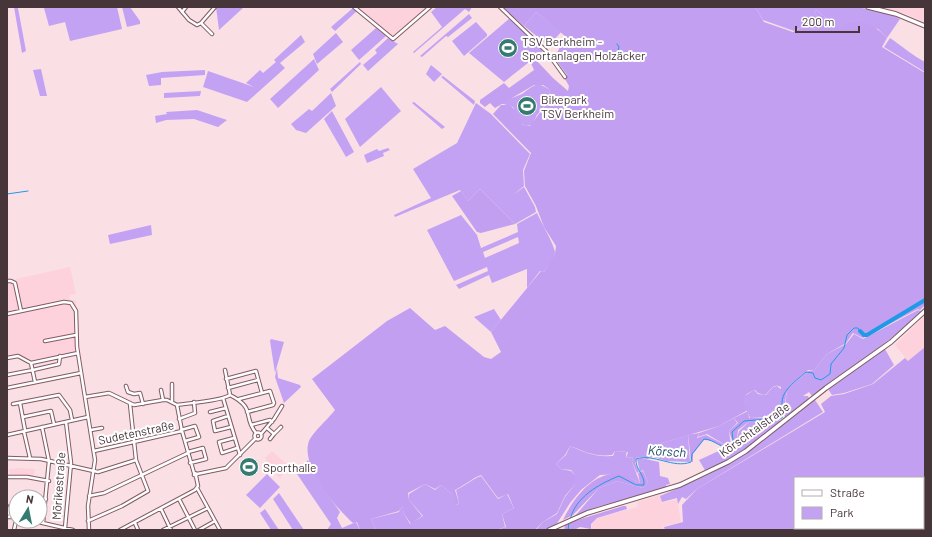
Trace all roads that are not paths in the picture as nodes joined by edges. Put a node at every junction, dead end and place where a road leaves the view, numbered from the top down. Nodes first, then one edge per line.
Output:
1 (178, 7) edge
2 (186, 7) edge
3 (215, 7) edge
4 (354, 7) edge
5 (500, 7) edge
6 (868, 7) edge
7 (428, 8) edge
8 (182, 12) junction
9 (200, 24) junction
10 (925, 26) edge
11 (212, 34) dead end
12 (565, 77) dead end
13 (7, 281) edge
14 (21, 311) junction
15 (925, 311) edge
16 (7, 314) edge
17 (76, 335) junction
18 (45, 341) dead end
19 (78, 353) junction
20 (60, 356) junction
21 (7, 358) edge
22 (31, 363) junction
23 (33, 370) junction
24 (225, 370) dead end
25 (81, 373) junction
26 (7, 375) edge
27 (226, 379) junction
28 (258, 380) junction
29 (35, 382) junction
30 (172, 384) dead end
31 (126, 386) dead end
32 (7, 388) edge
33 (228, 388) junction
34 (161, 390) dead end
35 (262, 393) junction
36 (230, 395) junction
37 (85, 397) junction
38 (223, 398) junction
39 (163, 400) junction
40 (239, 400) junction
41 (172, 402) junction
42 (194, 402) junction
43 (20, 403) junction
44 (13, 404) dead end
45 (130, 404) junction
46 (143, 404) junction
47 (177, 405) junction
48 (282, 406) dead end
49 (226, 408) junction
50 (210, 412) dead end
51 (247, 412) junction
52 (88, 416) junction
53 (228, 416) junction
54 (23, 417) junction
55 (179, 419) junction
56 (72, 420) junction
57 (66, 422) junction
58 (272, 422) junction
59 (54, 424) junction
60 (251, 425) junction
61 (42, 427) junction
62 (231, 427) junction
63 (281, 427) dead end
64 (102, 428) dead end
65 (267, 428) junction
66 (91, 430) junction
67 (25, 431) junction
68 (182, 431) junction
69 (256, 433) junction
70 (260, 434) junction
71 (274, 434) junction
72 (7, 435) edge
73 (234, 438) junction
74 (255, 439) junction
75 (270, 439) dead end
76 (185, 441) junction
77 (133, 442) junction
78 (237, 448) junction
79 (94, 451) junction
80 (188, 453) junction
81 (240, 455) junction
82 (7, 458) edge
83 (30, 458) junction
84 (136, 460) junction
85 (49, 461) junction
86 (190, 463) junction
87 (70, 467) junction
88 (94, 471) junction
89 (196, 474) junction
90 (141, 476) junction
91 (7, 478) edge
92 (49, 481) junction
93 (197, 488) junction
94 (48, 489) edge
95 (89, 496) junction
96 (179, 499) junction
97 (208, 508) junction
98 (160, 509) junction
99 (188, 517) junction
100 (88, 521) junction
101 (215, 521) junction
102 (135, 523) junction
103 (48, 524) edge
104 (64, 528) junction
105 (170, 529) edge
106 (73, 530) edge
107 (89, 530) edge
108 (120, 530) edge
109 (138, 530) edge
110 (162, 530) edge
111 (195, 530) edge
112 (199, 530) edge
113 (220, 530) edge
114 (549, 530) edge

1 - 8 street
2 - 8 street
3 - 9 street
4 - 7 street
5 - 12 street
6 - 10 main road
8 - 9 street
9 - 11 street
13 - 14 street
14 - 16 street
14 - 17 street
15 - 114 main road, Körschtalstraße
17 - 18 street
17 - 19 street
19 - 20 street
19 - 25 street
20 - 22 street
20 - 23 street
21 - 22 street
22 - 23 street
23 - 26 street
23 - 29 street
24 - 27 street
25 - 29 street
25 - 37 street
27 - 28 street
27 - 33 street
28 - 33 street
28 - 35 street
29 - 32 street
30 - 41 street
31 - 46 street
33 - 36 street
34 - 39 street
35 - 40 street
35 - 51 street
36 - 38 street
36 - 40 street
37 - 45 street
37 - 52 street
38 - 42 street
38 - 49 street
39 - 41 street
39 - 46 street
40 - 51 street
41 - 47 street
42 - 47 street
42 - 55 street
43 - 44 street
43 - 54 street
43 - 56 street
45 - 46 street
45 - 77 street
47 - 55 street
48 - 58 street
49 - 50 street
49 - 53 street
51 - 60 street
52 - 56 street
52 - 66 street
53 - 62 street
53 - 62 street
54 - 59 street
54 - 67 street
55 - 68 street
56 - 57 street
57 - 59 street
57 - 87 street, Mörikestraße
58 - 60 street
58 - 65 street
59 - 61 street
60 - 69 street
61 - 67 street
61 - 85 street
62 - 73 street
63 - 71 street
64 - 66 street
65 - 70 street
65 - 71 street
66 - 79 street
67 - 72 street
67 - 83 street
68 - 76 street
68 - 76 street, Sudetenstraße
68 - 77 street, Sudetenstraße
69 - 70 street
69 - 74 street
70 - 74 street
71 - 75 street
73 - 78 street
73 - 78 street
74 - 81 street
76 - 80 street
77 - 79 street, Sudetenstraße
77 - 84 street
78 - 81 street
79 - 88 street
80 - 86 street
80 - 86 street
80 - 90 street
81 - 89 street
82 - 83 street
83 - 85 street
84 - 88 street
84 - 90 street
85 - 87 street
85 - 92 street
86 - 89 street
87 - 88 street
87 - 104 street, Mörikestraße
88 - 95 street
89 - 93 street
90 - 95 street
90 - 100 street
91 - 92 street
92 - 94 street
93 - 96 street
93 - 97 street
95 - 100 street
96 - 98 street
96 - 99 street
97 - 99 street
97 - 101 street
98 - 102 street
98 - 105 street
99 - 105 street
99 - 111 street
100 - 107 street
101 - 112 street
101 - 113 street
102 - 108 street
102 - 109 street
103 - 104 street
104 - 106 street
105 - 110 street

